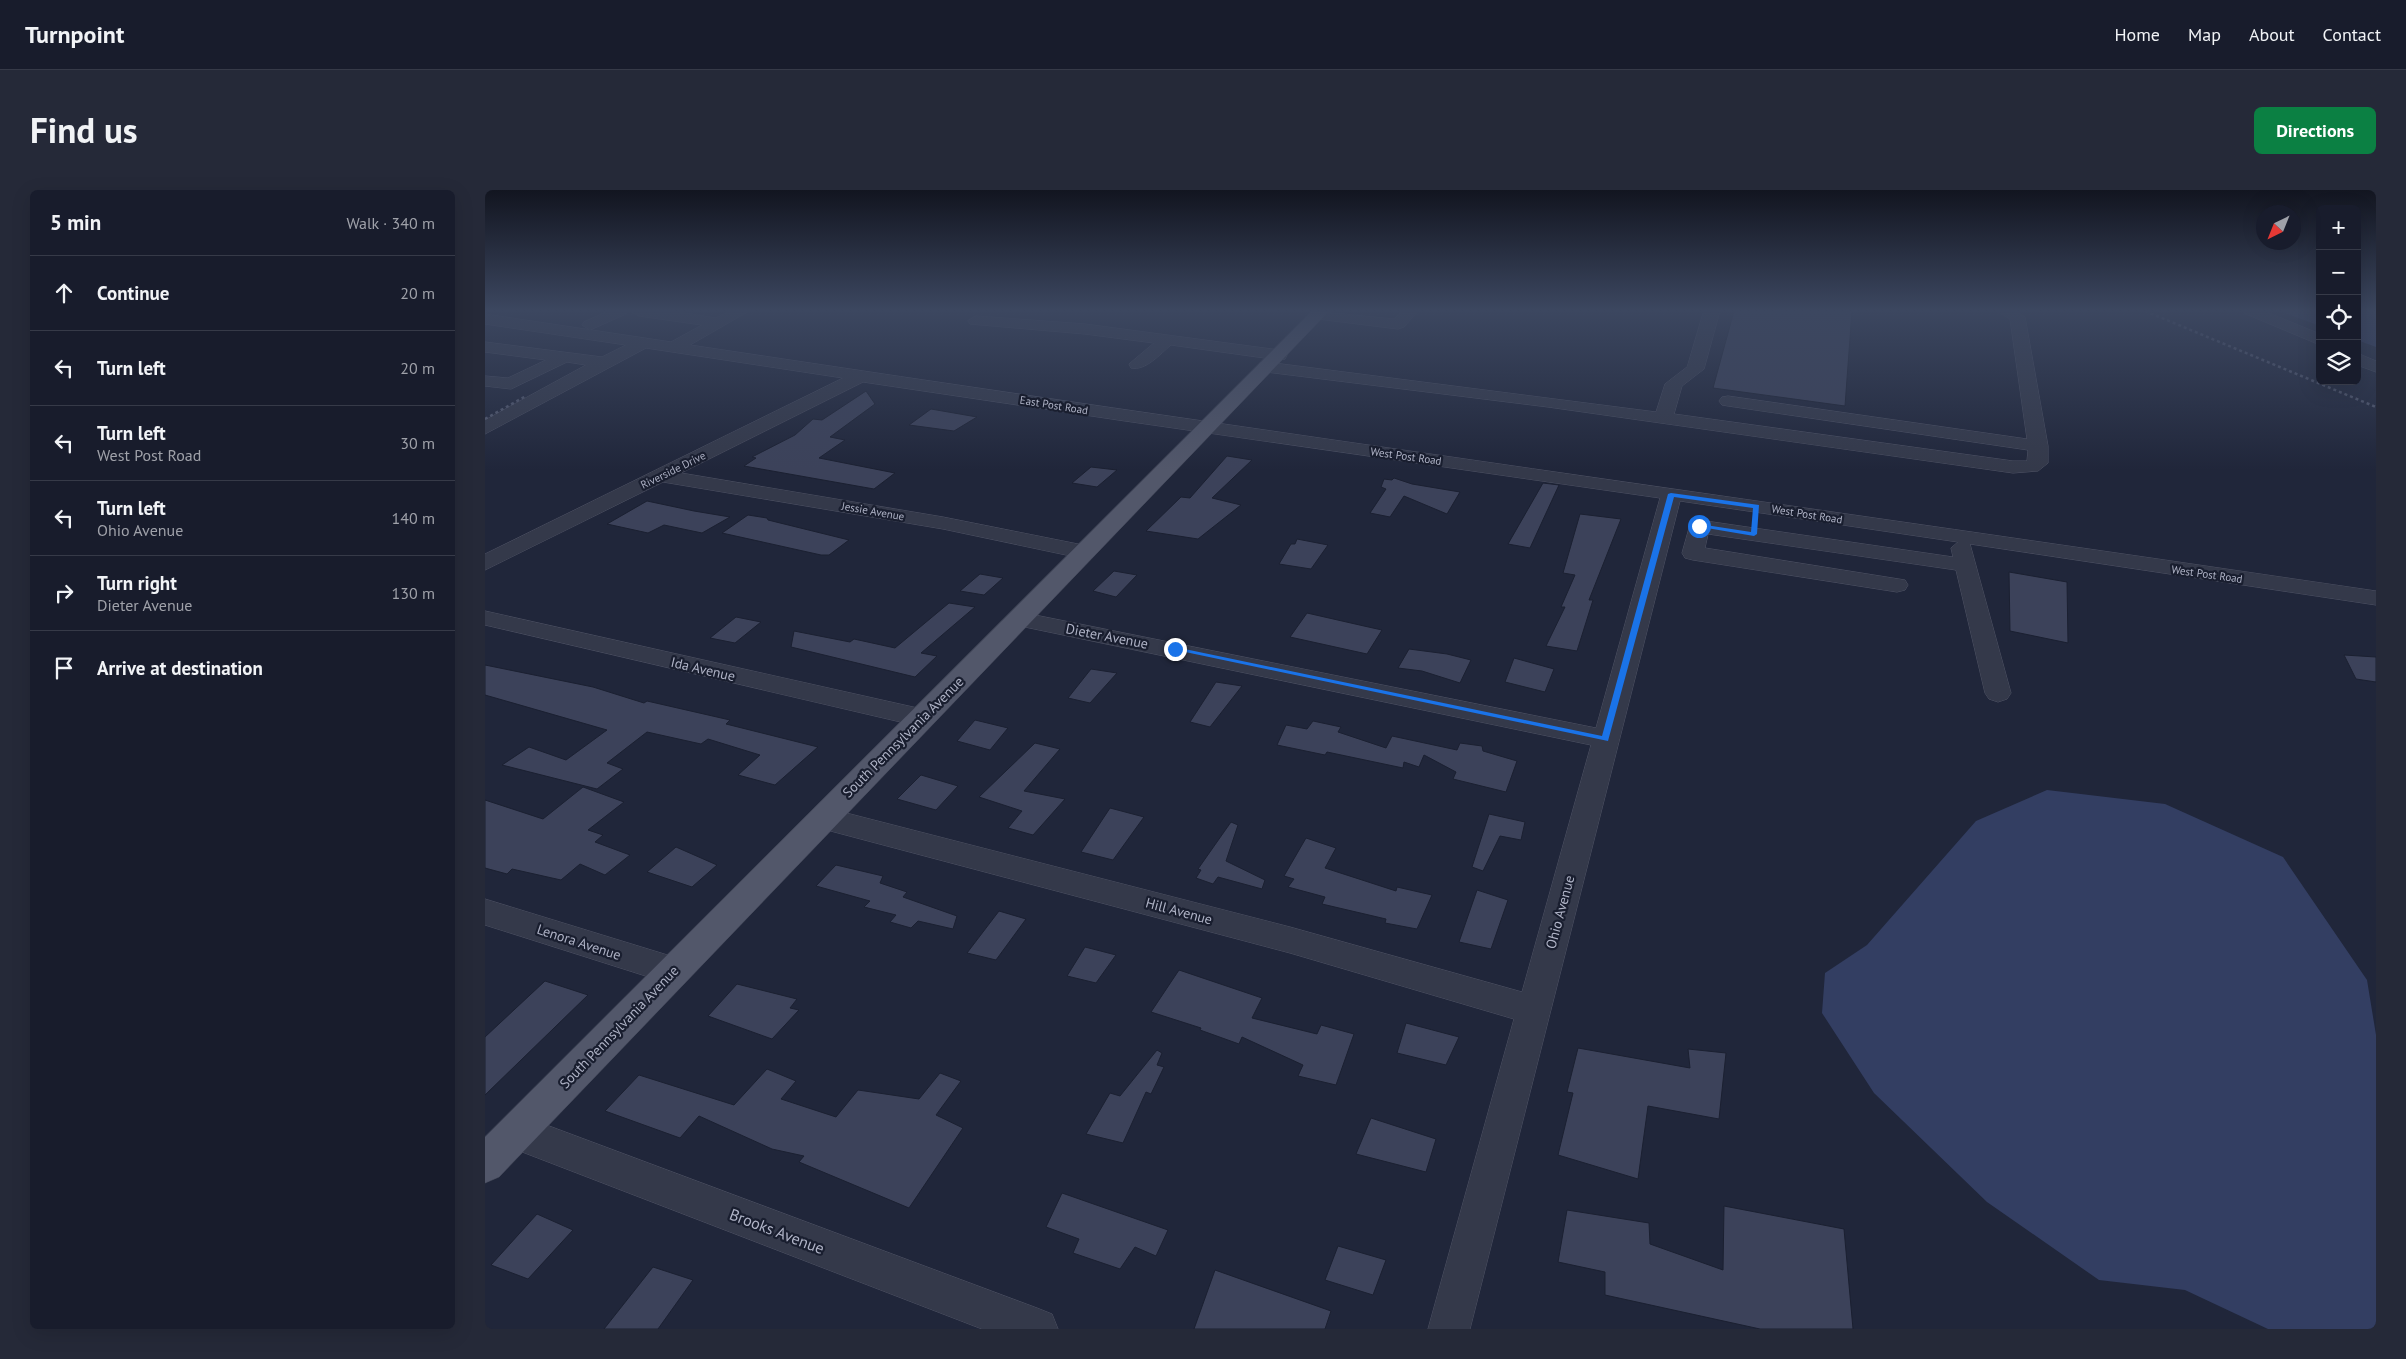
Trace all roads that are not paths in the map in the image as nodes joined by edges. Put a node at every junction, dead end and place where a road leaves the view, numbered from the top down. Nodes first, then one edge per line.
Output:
1 (550, 364) edge
2 (600, 364) edge
3 (781, 364) edge
4 (1269, 364) edge
5 (1293, 364) edge
6 (1696, 364) edge
7 (2025, 364) edge
8 (861, 376) junction
9 (485, 381) edge
10 (1728, 401) dead end
11 (1663, 419) junction
12 (485, 428) edge
13 (1207, 428) junction
14 (2038, 446) junction
15 (661, 476) junction
16 (1671, 494) junction
17 (1757, 506) junction
18 (1754, 534) junction
19 (1960, 537) junction
20 (1085, 552) junction
21 (485, 563) edge
22 (1965, 565) junction
23 (1897, 585) dead end
24 (2376, 598) edge
25 (485, 618) edge
26 (1020, 619) junction
27 (1998, 692) dead end
28 (922, 718) junction
29 (1605, 739) junction
30 (823, 818) junction
31 (485, 912) edge
32 (674, 971) junction
33 (1534, 1010) junction
34 (517, 1132) junction
35 (485, 1164) edge
36 (1037, 1329) edge
37 (1449, 1329) edge

1 - 9 street
2 - 12 street
3 - 8 street, East Post Road
4 - 13 main road, South Pennsylvania Avenue
5 - 11 street
6 - 11 street
7 - 14 street
8 - 13 street, East Post Road
8 - 15 street, Riverside Drive
10 - 14 street
11 - 14 street
13 - 16 street, West Post Road
13 - 20 main road, South Pennsylvania Avenue
15 - 20 street, Jessie Avenue
15 - 21 street, Riverside Drive
16 - 17 street, West Post Road
16 - 29 street, Ohio Avenue
17 - 18 street
17 - 19 street, West Post Road
18 - 22 street
18 - 23 street
19 - 22 street
19 - 24 street, West Post Road
20 - 26 main road, South Pennsylvania Avenue
22 - 27 street
25 - 28 street, Ida Avenue
26 - 28 main road, South Pennsylvania Avenue
26 - 29 street, Dieter Avenue
28 - 30 main road, South Pennsylvania Avenue
29 - 33 street, Ohio Avenue
30 - 32 main road, South Pennsylvania Avenue
30 - 33 street, Hill Avenue
31 - 32 street, Lenora Avenue
32 - 34 main road, South Pennsylvania Avenue
33 - 37 street, Ohio Avenue
34 - 35 main road, South Pennsylvania Avenue
34 - 36 street, Brooks Avenue

